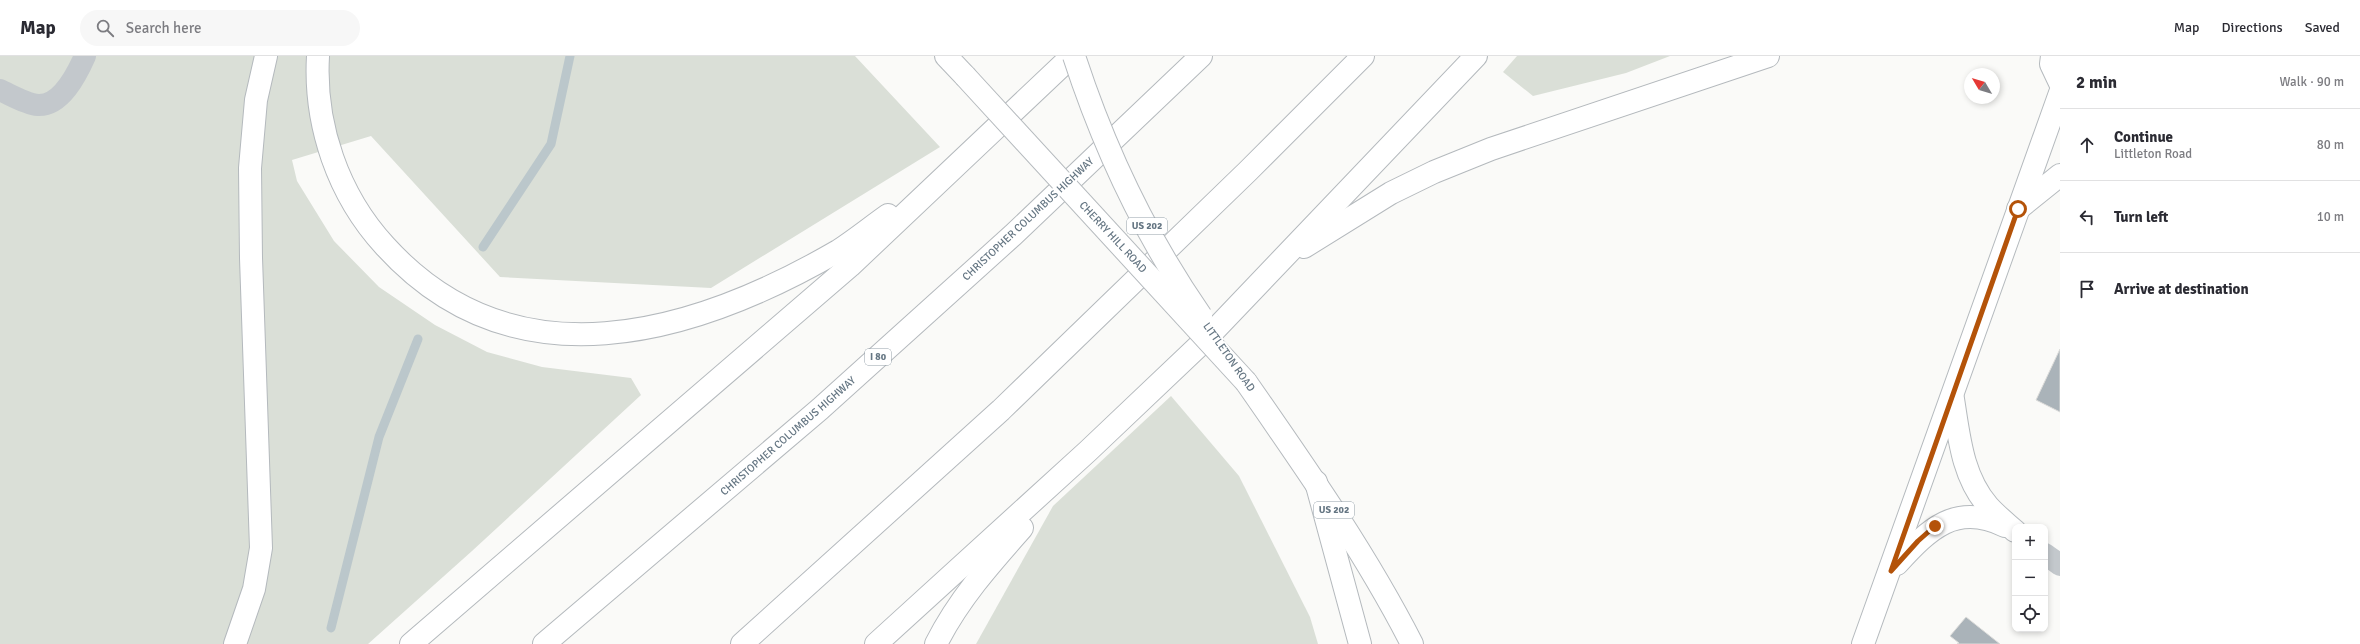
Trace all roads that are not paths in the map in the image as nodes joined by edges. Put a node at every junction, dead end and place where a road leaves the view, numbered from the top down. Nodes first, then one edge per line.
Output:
1 (85, 56) edge
2 (266, 56) edge
3 (318, 56) edge
4 (946, 56) edge
5 (1073, 56) edge
6 (1201, 56) edge
7 (1362, 56) edge
8 (1476, 56) edge
9 (1768, 56) edge
10 (2052, 56) edge
11 (2060, 83) edge
12 (0, 90) edge
13 (2060, 93) edge
14 (960, 163) junction
15 (2060, 175) edge
16 (2018, 209) junction
17 (1279, 262) junction
18 (1246, 382) junction
19 (1952, 397) junction
20 (1088, 451) junction
21 (1316, 482) junction
22 (2012, 528) edge
23 (2012, 530) edge
24 (1363, 556) junction
25 (2048, 556) edge
26 (2060, 565) edge
27 (1891, 571) junction
28 (235, 644) edge
29 (411, 644) edge
30 (544, 644) edge
31 (742, 644) edge
32 (876, 644) edge
33 (936, 644) edge
34 (1360, 644) edge
35 (1412, 644) edge
36 (1425, 644) edge
37 (1864, 644) edge

1 - 12 street
2 - 28 main road
3 - 14 main road
4 - 18 main road, CHERRY HILL ROAD, bridge
5 - 14 main road
5 - 18 main road, LITTLETON ROAD / US 202, bridge
6 - 30 main road, CHRISTOPHER COLUMBUS HIGHWAY / I 80
7 - 31 main road
8 - 17 main road
9 - 17 main road
10 - 11 main road
13 - 16 main road
14 - 29 main road
15 - 16 main road
16 - 19 main road
17 - 20 main road
18 - 21 main road, LITTLETON ROAD / US 202
19 - 22 main road
19 - 27 main road
20 - 32 main road
20 - 33 main road
21 - 24 main road, LITTLETON ROAD / US 202
21 - 34 main road
23 - 27 main road
24 - 35 main road, LITTLETON ROAD / US 202
24 - 36 main road
25 - 26 street
27 - 37 main road

